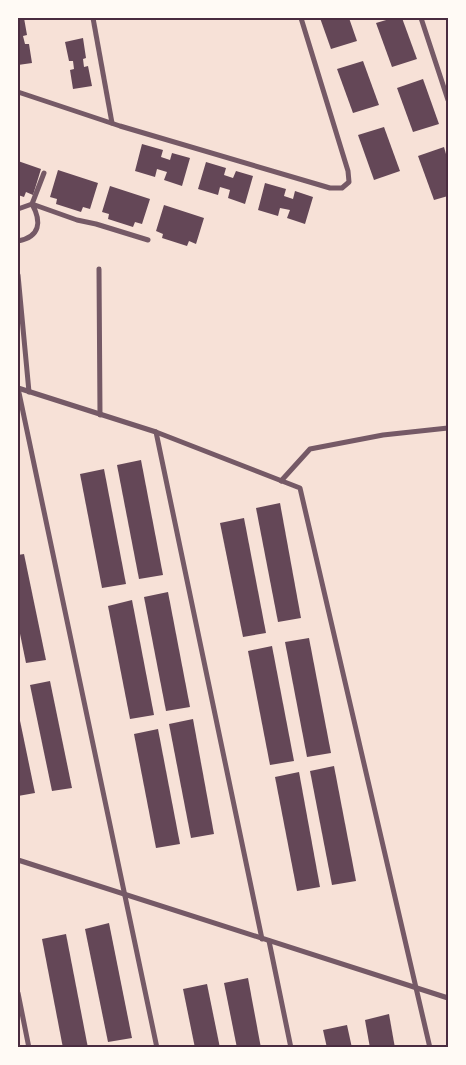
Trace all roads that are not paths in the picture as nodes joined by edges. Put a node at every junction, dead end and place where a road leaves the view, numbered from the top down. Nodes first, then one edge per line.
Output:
1 (93, 18) edge
2 (301, 18) edge
3 (421, 18) edge
4 (18, 92) edge
5 (448, 100) edge
6 (112, 123) junction
7 (44, 172) dead end
8 (32, 204) junction
9 (18, 209) edge
10 (148, 240) dead end
11 (18, 241) edge
12 (99, 269) dead end
13 (18, 274) edge
14 (18, 388) edge
15 (29, 392) junction
16 (100, 415) junction
17 (448, 428) edge
18 (156, 432) junction
19 (281, 481) junction
20 (18, 860) edge
21 (124, 895) junction
22 (262, 939) junction
23 (269, 941) junction
24 (418, 988) junction
25 (18, 993) edge
26 (448, 998) edge
27 (29, 1048) edge
28 (157, 1048) edge
29 (290, 1048) edge
30 (430, 1048) edge

1 - 6 street
2 - 6 street
3 - 5 street
4 - 6 street
7 - 8 street
8 - 9 street
8 - 10 street
8 - 11 street
12 - 16 street
13 - 15 street
14 - 15 street
14 - 21 street
15 - 16 street
16 - 18 street
17 - 19 street
18 - 19 street
18 - 22 street
19 - 24 street
20 - 21 street
21 - 22 street
21 - 28 street
22 - 23 street
23 - 24 street
23 - 29 street
24 - 26 street
24 - 30 street
25 - 27 street

